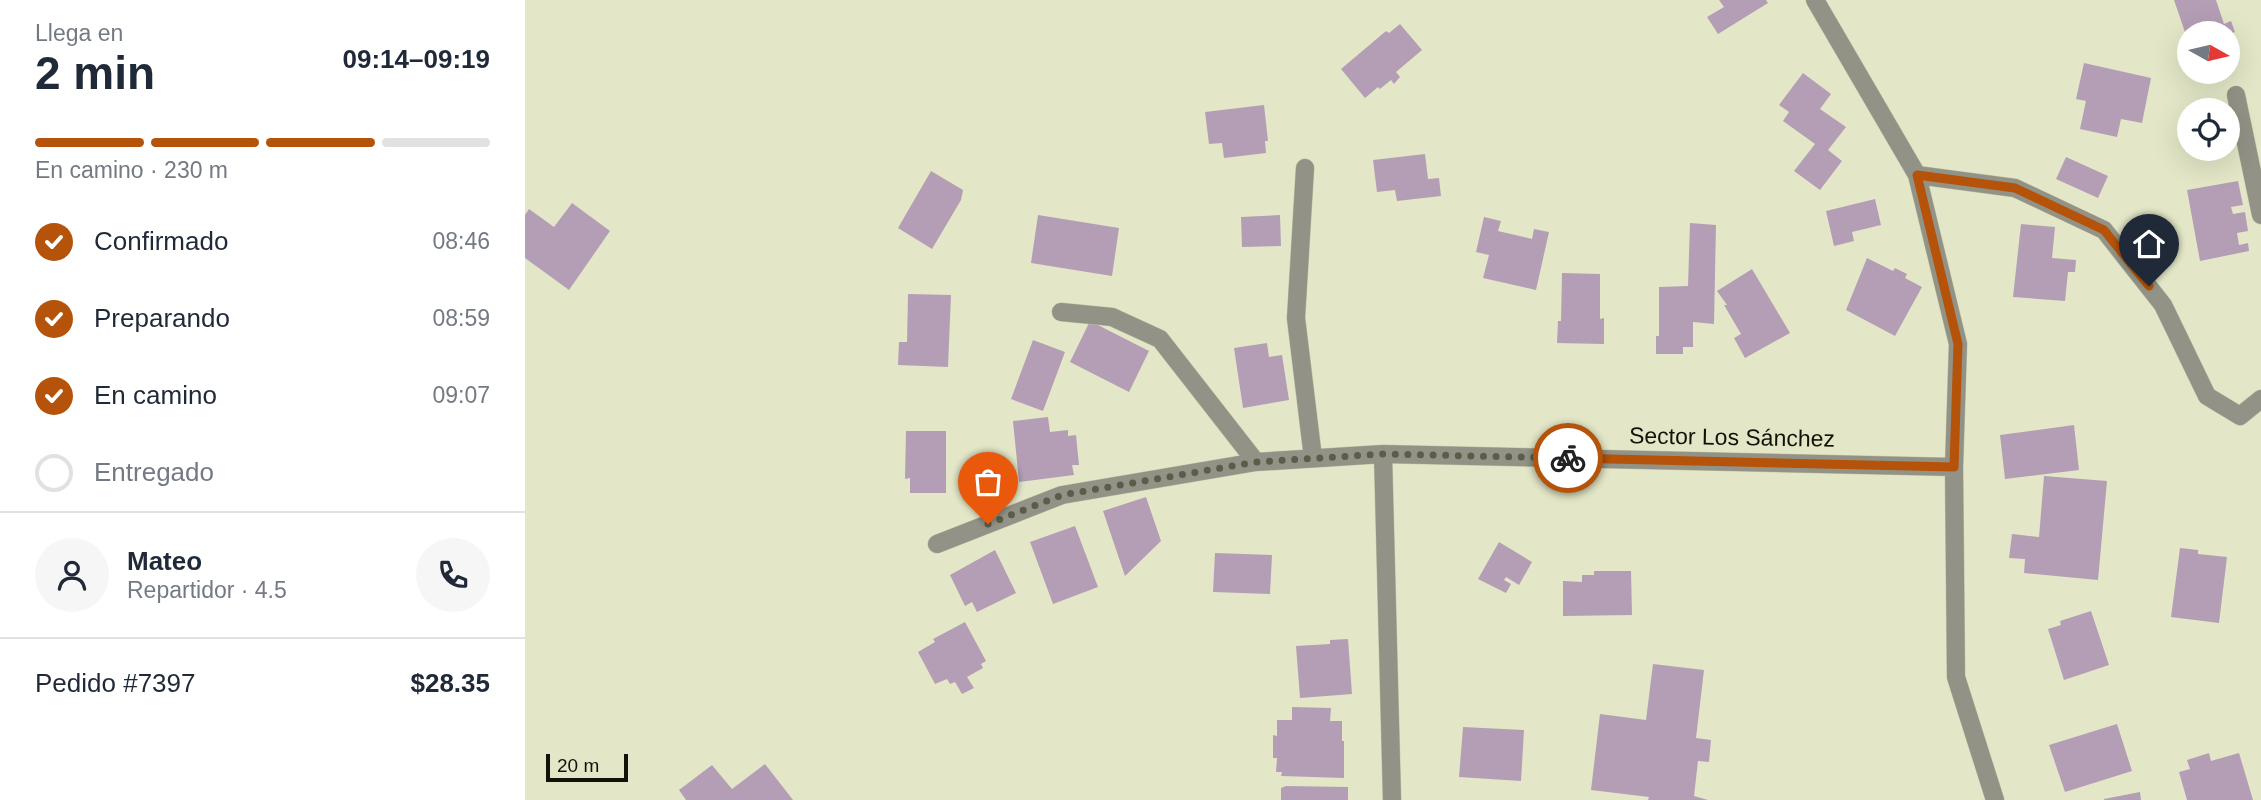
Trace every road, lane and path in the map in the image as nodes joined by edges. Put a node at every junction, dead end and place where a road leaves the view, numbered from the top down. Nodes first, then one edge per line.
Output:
1 (1815, 0) edge
2 (2236, 95) dead end
3 (1305, 168) dead end
4 (1917, 175) junction
5 (2261, 215) edge
6 (1061, 312) dead end
7 (2261, 399) edge
8 (1383, 454) junction
9 (1313, 457) junction
10 (1256, 462) junction
11 (1954, 467) junction
12 (937, 544) dead end
13 (1392, 800) edge
14 (1995, 800) edge

1 - 4 street
2 - 5 street
3 - 9 street
4 - 7 street
4 - 11 street
6 - 10 street
8 - 9 street, Sector Los Sánchez
8 - 11 street, Sector Los Sánchez
8 - 13 street
9 - 10 street, Sector Los Sánchez
10 - 12 street, Sector Los Sánchez
11 - 14 street

